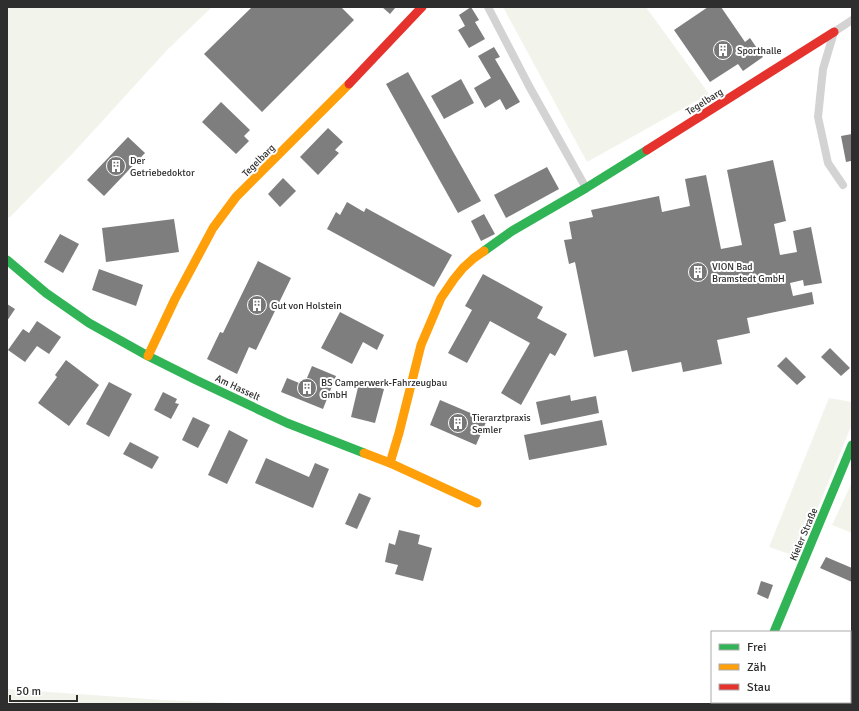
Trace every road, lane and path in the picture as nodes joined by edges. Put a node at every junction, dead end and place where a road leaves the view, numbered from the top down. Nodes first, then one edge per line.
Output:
1 (422, 7) edge
2 (488, 7) edge
3 (852, 20) edge
4 (834, 32) junction
5 (843, 185) dead end
6 (586, 188) junction
7 (7, 260) edge
8 (148, 356) junction
9 (852, 445) edge
10 (390, 463) junction
11 (477, 503) dead end
12 (774, 631) edge

1 - 8 street, Tegelbarg
2 - 6 street
3 - 4 street, Tegelbarg
4 - 5 street
4 - 6 street, Tegelbarg
6 - 10 street, Tegelbarg
7 - 8 street, Am Hasselt
8 - 10 street, Am Hasselt
9 - 12 street, Kieler Straße
10 - 11 street, Am Hasselt

